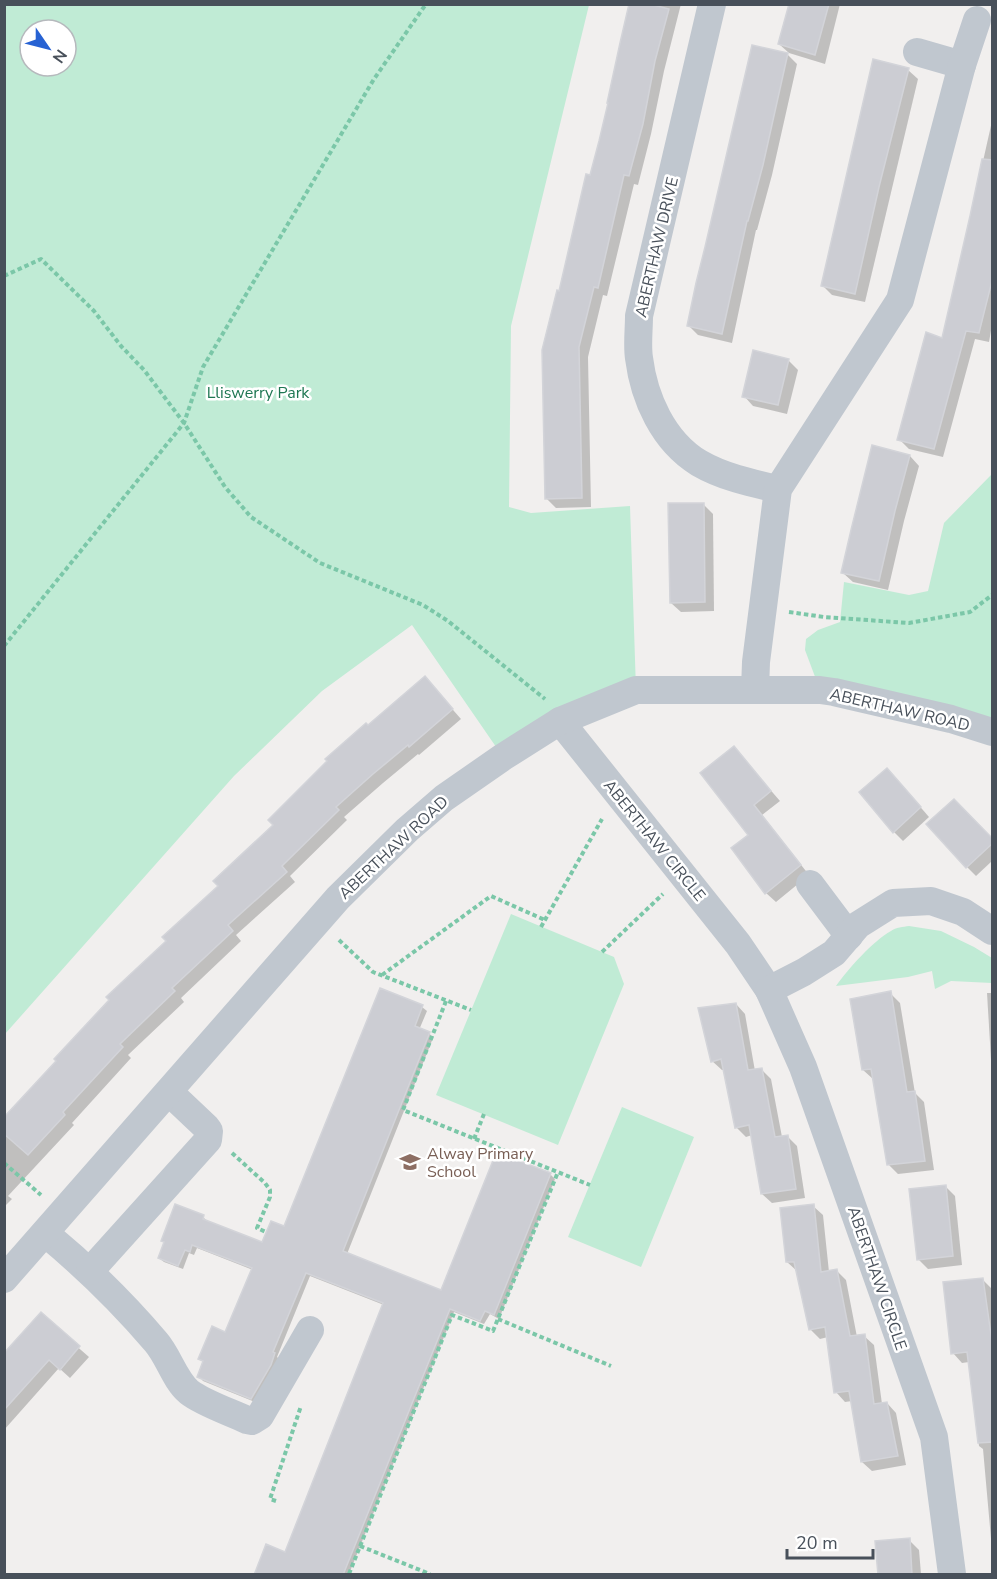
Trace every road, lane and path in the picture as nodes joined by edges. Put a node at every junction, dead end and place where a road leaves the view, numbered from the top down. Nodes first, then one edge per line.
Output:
1 (426, 4) edge
2 (712, 4) edge
3 (977, 20) dead end
4 (917, 52) dead end
5 (962, 65) junction
6 (4, 276) edge
7 (184, 423) junction
8 (778, 489) junction
9 (993, 595) edge
10 (762, 617) junction
11 (4, 646) edge
12 (755, 690) junction
13 (556, 713) junction
14 (993, 732) edge
15 (617, 792) junction
16 (683, 875) junction
17 (810, 884) dead end
18 (545, 920) junction
19 (541, 927) dead end
20 (993, 931) edge
21 (849, 936) junction
22 (602, 952) dead end
23 (356, 956) dead end
24 (382, 975) junction
25 (769, 990) junction
26 (446, 1000) junction
27 (471, 1010) dead end
28 (169, 1092) junction
29 (484, 1114) dead end
30 (474, 1139) junction
31 (231, 1152) dead end
32 (4, 1163) edge
33 (558, 1172) junction
34 (590, 1185) dead end
35 (44, 1198) dead end
36 (266, 1232) dead end
37 (45, 1233) junction
38 (90, 1271) junction
39 (4, 1279) edge
40 (498, 1319) junction
41 (310, 1330) dead end
42 (611, 1366) dead end
43 (302, 1402) dead end
44 (276, 1501) dead end
45 (360, 1546) junction
46 (349, 1575) edge
47 (430, 1575) edge
48 (952, 1575) edge

1 - 7 path
2 - 8 street, ABERTHAW DRIVE
3 - 5 street
4 - 5 street
5 - 8 street
6 - 7 path
7 - 11 path
7 - 13 path
8 - 10 street
9 - 10 path
10 - 12 street
12 - 13 street, ABERTHAW ROAD
12 - 14 street, ABERTHAW ROAD
13 - 15 street, ABERTHAW CIRCLE
13 - 28 street, ABERTHAW ROAD
15 - 16 street, ABERTHAW CIRCLE
15 - 18 path
16 - 22 path
16 - 25 street, ABERTHAW CIRCLE
17 - 21 street
18 - 19 path
18 - 24 path
20 - 21 street
21 - 25 street
23 - 24 path
24 - 26 path
25 - 48 street, ABERTHAW CIRCLE
26 - 27 path
26 - 30 path
28 - 37 street, ABERTHAW ROAD
28 - 38 street
29 - 30 path
30 - 33 path
31 - 36 path
32 - 35 path
33 - 34 path
33 - 40 path
37 - 38 street
37 - 39 street, ABERTHAW ROAD
38 - 41 street
40 - 42 path
40 - 45 path
43 - 44 path
45 - 46 path
45 - 47 path

